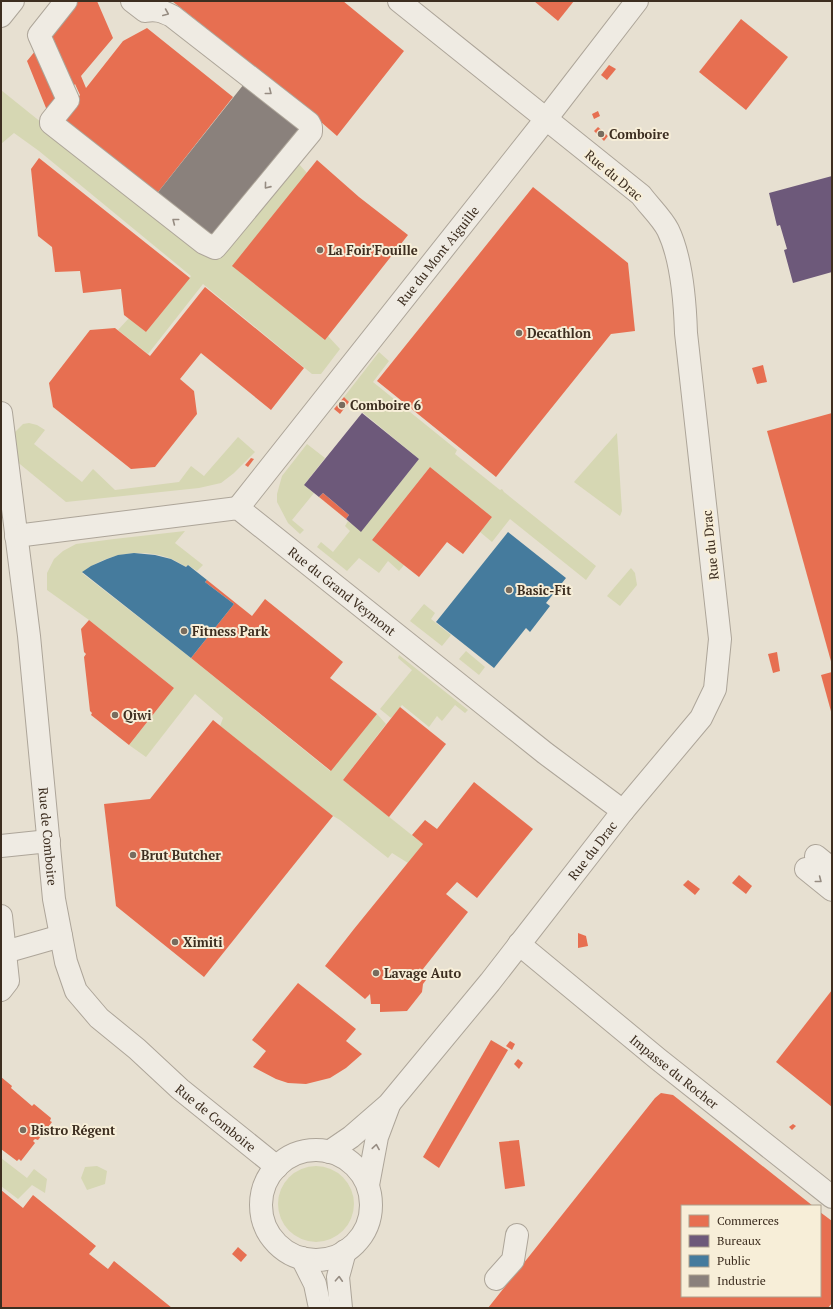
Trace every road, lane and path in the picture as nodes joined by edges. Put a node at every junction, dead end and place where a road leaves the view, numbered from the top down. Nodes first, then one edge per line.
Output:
1 (13, 1) edge
2 (66, 1) edge
3 (132, 1) edge
4 (399, 1) edge
5 (637, 1) edge
6 (1, 16) edge
7 (546, 119) junction
8 (1, 413) edge
9 (238, 508) junction
10 (16, 536) junction
11 (623, 812) junction
12 (49, 841) junction
13 (1, 846) edge
14 (818, 865) edge
15 (832, 890) edge
16 (1, 916) edge
17 (61, 936) junction
18 (519, 944) junction
19 (5, 952) junction
20 (1, 990) edge
21 (389, 1104) junction
22 (329, 1152) junction
23 (277, 1167) junction
24 (368, 1185) junction
25 (832, 1197) edge
26 (517, 1235) dead end
27 (345, 1251) junction
28 (302, 1258) junction
29 (496, 1279) dead end
30 (320, 1308) edge
31 (341, 1308) edge

1 - 6 street
3 -> 2 street
4 - 7 street, Rue du Drac
5 - 7 street, Rue du Mont Aiguille
7 - 9 street, Rue du Mont Aiguille
7 - 11 street, Rue du Drac
8 - 10 street, Rue de Comboire
9 - 10 street
9 - 11 street, Rue du Grand Veymont
10 - 12 street, Rue de Comboire
11 - 18 street, Rue du Drac
12 - 13 street
12 - 17 street, Rue de Comboire
14 -> 15 street
16 - 19 street
17 - 19 street
17 - 23 street, Rue de Comboire
18 - 21 street, Rue du Drac
18 - 25 street, Impasse du Rocher
19 - 20 street
21 - 22 street
24 -> 21 street
22 - 23 street
22 - 24 street
23 - 28 street
24 - 27 street
26 - 29 street
27 - 28 street
31 -> 27 street
28 - 30 street

